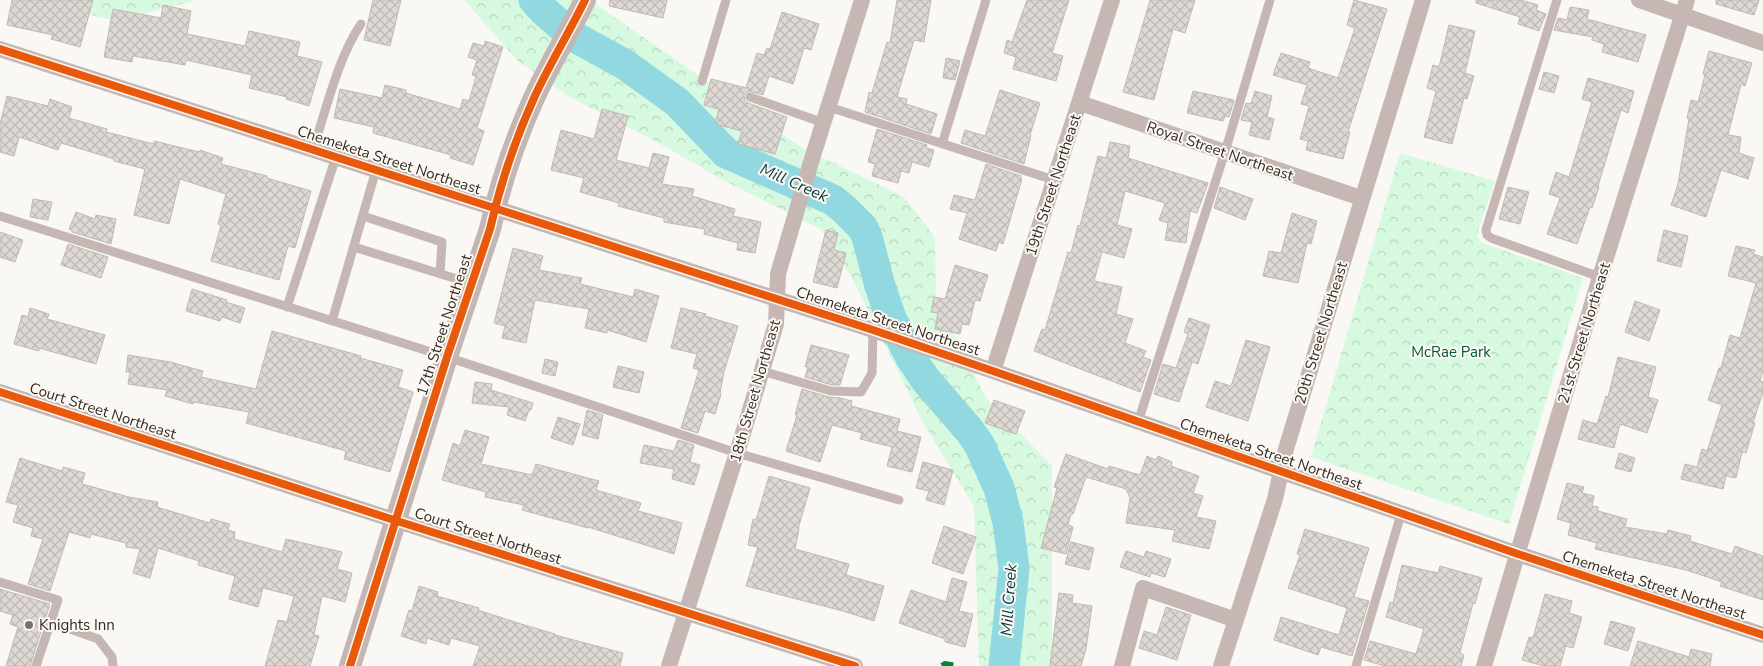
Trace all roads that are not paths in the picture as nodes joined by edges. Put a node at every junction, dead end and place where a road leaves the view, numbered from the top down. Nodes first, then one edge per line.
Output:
1 (726, 0) edge
2 (862, 0) edge
3 (986, 0) edge
4 (1112, 0) edge
5 (1270, 0) edge
6 (1423, 0) edge
7 (1556, 0) edge
8 (1639, 0) edge
9 (583, 4) edge
10 (1684, 7) edge
11 (361, 24) dead end
12 (1763, 43) edge
13 (0, 49) edge
14 (702, 81) dead end
15 (750, 97) dead end
16 (1080, 103) junction
17 (829, 107) junction
18 (824, 123) junction
19 (942, 144) junction
20 (313, 150) junction
21 (1225, 152) junction
22 (336, 157) junction
23 (376, 170) junction
24 (1054, 180) junction
25 (1361, 198) junction
26 (495, 208) junction
27 (0, 216) edge
28 (363, 216) junction
29 (354, 247) junction
30 (440, 274) junction
31 (1600, 277) junction
32 (472, 284) junction
33 (776, 298) junction
34 (287, 307) junction
35 (332, 321) junction
36 (876, 331) junction
37 (447, 357) junction
38 (762, 371) junction
39 (993, 371) junction
40 (0, 392) edge
41 (1138, 422) junction
42 (738, 453) junction
43 (1280, 472) junction
44 (899, 500) dead end
45 (1402, 514) junction
46 (396, 521) junction
47 (1518, 554) junction
48 (0, 582) edge
49 (687, 614) junction
50 (1236, 620) junction
51 (51, 622) junction
52 (1763, 635) edge
53 (36, 666) edge
54 (113, 666) edge
55 (350, 666) edge
56 (669, 666) edge
57 (855, 666) edge
58 (1122, 666) edge
59 (1221, 666) edge
60 (1356, 666) edge
61 (1484, 666) edge

1 - 14 lane
2 - 17 street, 18th Street Northeast
3 - 19 lane
4 - 16 street, 19th Street Northeast
5 - 21 lane
6 - 25 street, 20th Street Northeast
7 - 31 lane
8 - 10 street
9 - 26 main road, 17th Street Northeast
10 - 12 street
10 - 31 street, 21st Street Northeast
11 - 20 lane
13 - 20 street, Chemeketa Street Northeast
15 - 18 lane
16 - 21 street, Royal Street Northeast
16 - 24 street, 19th Street Northeast
17 - 18 street, 18th Street Northeast
17 - 19 lane
18 - 33 street, 18th Street Northeast
19 - 24 lane
20 - 22 street, Chemeketa Street Northeast
21 - 25 street, Royal Street Northeast
21 - 41 lane
22 - 23 street, Chemeketa Street Northeast
22 - 34 lane
23 - 26 street, Chemeketa Street Northeast
23 - 28 lane
24 - 39 street, 19th Street Northeast
25 - 43 street, 20th Street Northeast
26 - 32 main road, 17th Street Northeast
26 - 33 street, Chemeketa Street Northeast
27 - 34 lane
28 - 29 lane
28 - 30 lane
29 - 30 lane
29 - 35 lane
30 - 32 lane
31 - 47 street, 21st Street Northeast
32 - 37 main road, 17th Street Northeast
33 - 36 street, Chemeketa Street Northeast
33 - 38 street, 18th Street Northeast
34 - 35 lane
35 - 37 lane
36 - 38 lane
36 - 39 street, Chemeketa Street Northeast
37 - 42 lane
37 - 46 main road, 17th Street Northeast
38 - 42 street, 18th Street Northeast
39 - 41 street, Chemeketa Street Northeast
40 - 46 street, Court Street Northeast
41 - 43 street, Chemeketa Street Northeast
42 - 44 lane
42 - 49 street, 18th Street Northeast
43 - 45 street, Chemeketa Street Northeast
43 - 50 street, 20th Street Northeast
45 - 47 street, Chemeketa Street Northeast
45 - 60 lane
46 - 49 street, Court Street Northeast
46 - 55 main road, 17th Street Northeast
47 - 52 street, Chemeketa Street Northeast
47 - 61 street, 21st Street Northeast
48 - 51 lane
49 - 56 street, 18th Street Northeast
49 - 57 street, Court Street Northeast
50 - 58 street
50 - 59 street, 20th Street Northeast
51 - 53 lane
51 - 54 lane

